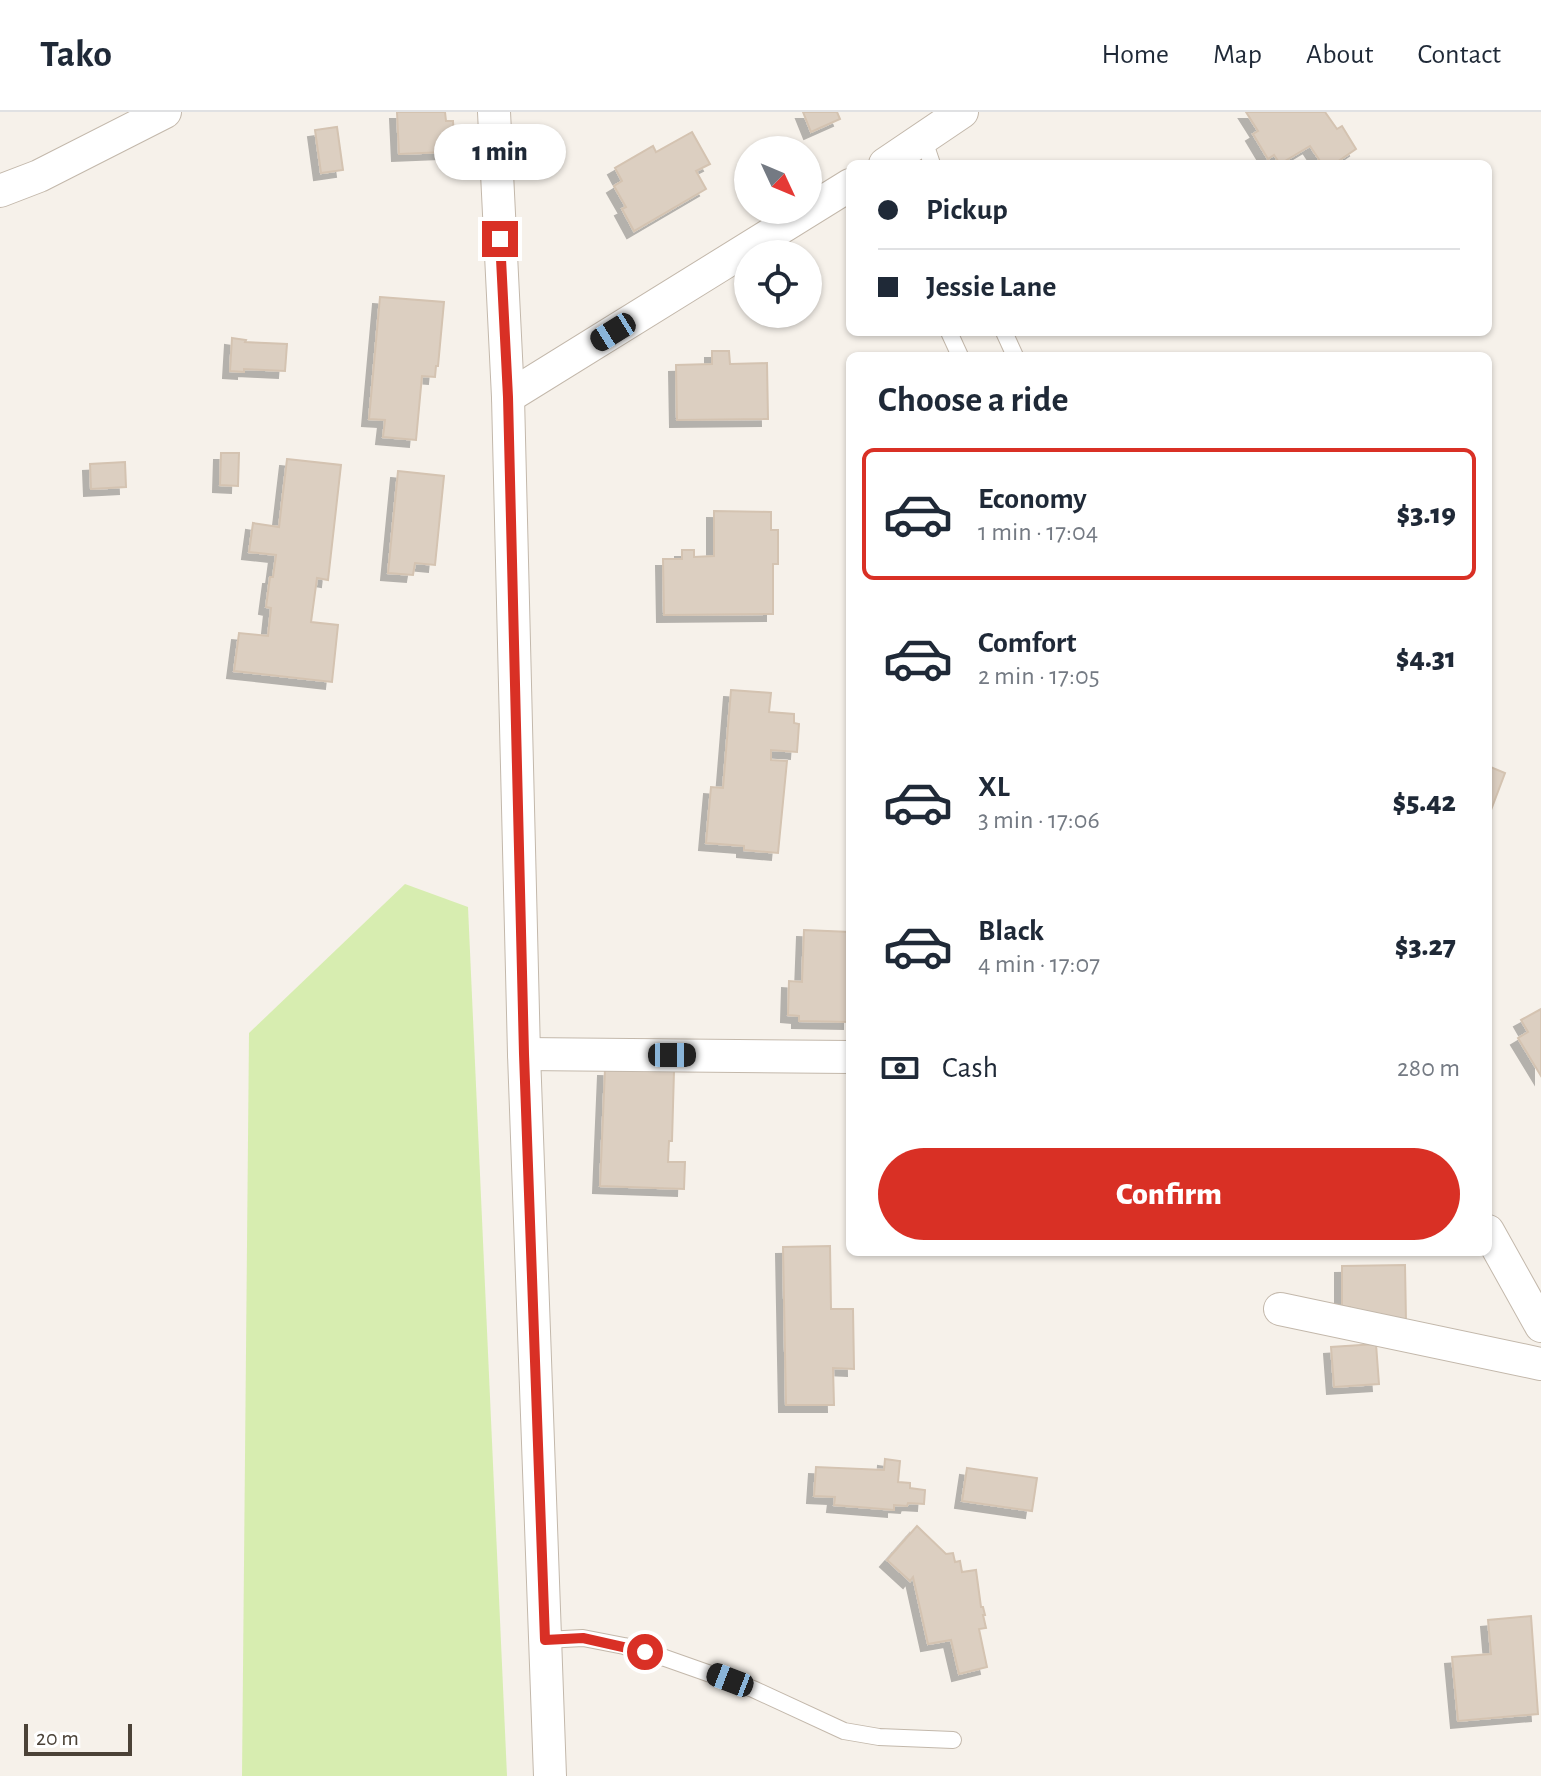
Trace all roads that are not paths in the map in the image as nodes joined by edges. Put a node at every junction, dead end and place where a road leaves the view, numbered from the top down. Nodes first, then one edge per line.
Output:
1 (165, 112) edge
2 (494, 112) edge
3 (962, 112) edge
4 (928, 152) edge
5 (899, 160) edge
6 (846, 187) edge
7 (0, 191) edge
8 (508, 397) junction
9 (524, 1054) junction
10 (846, 1057) edge
11 (1492, 1238) edge
12 (1280, 1309) dead end
13 (1541, 1326) edge
14 (1541, 1364) edge
15 (545, 1640) junction
16 (953, 1740) dead end
17 (550, 1776) edge

1 - 7 street
2 - 8 street
3 - 4 street
4 - 5 street
6 - 8 street
8 - 9 street
9 - 10 street
9 - 15 street
11 - 13 street
12 - 14 street
15 - 16 lane
15 - 17 street

